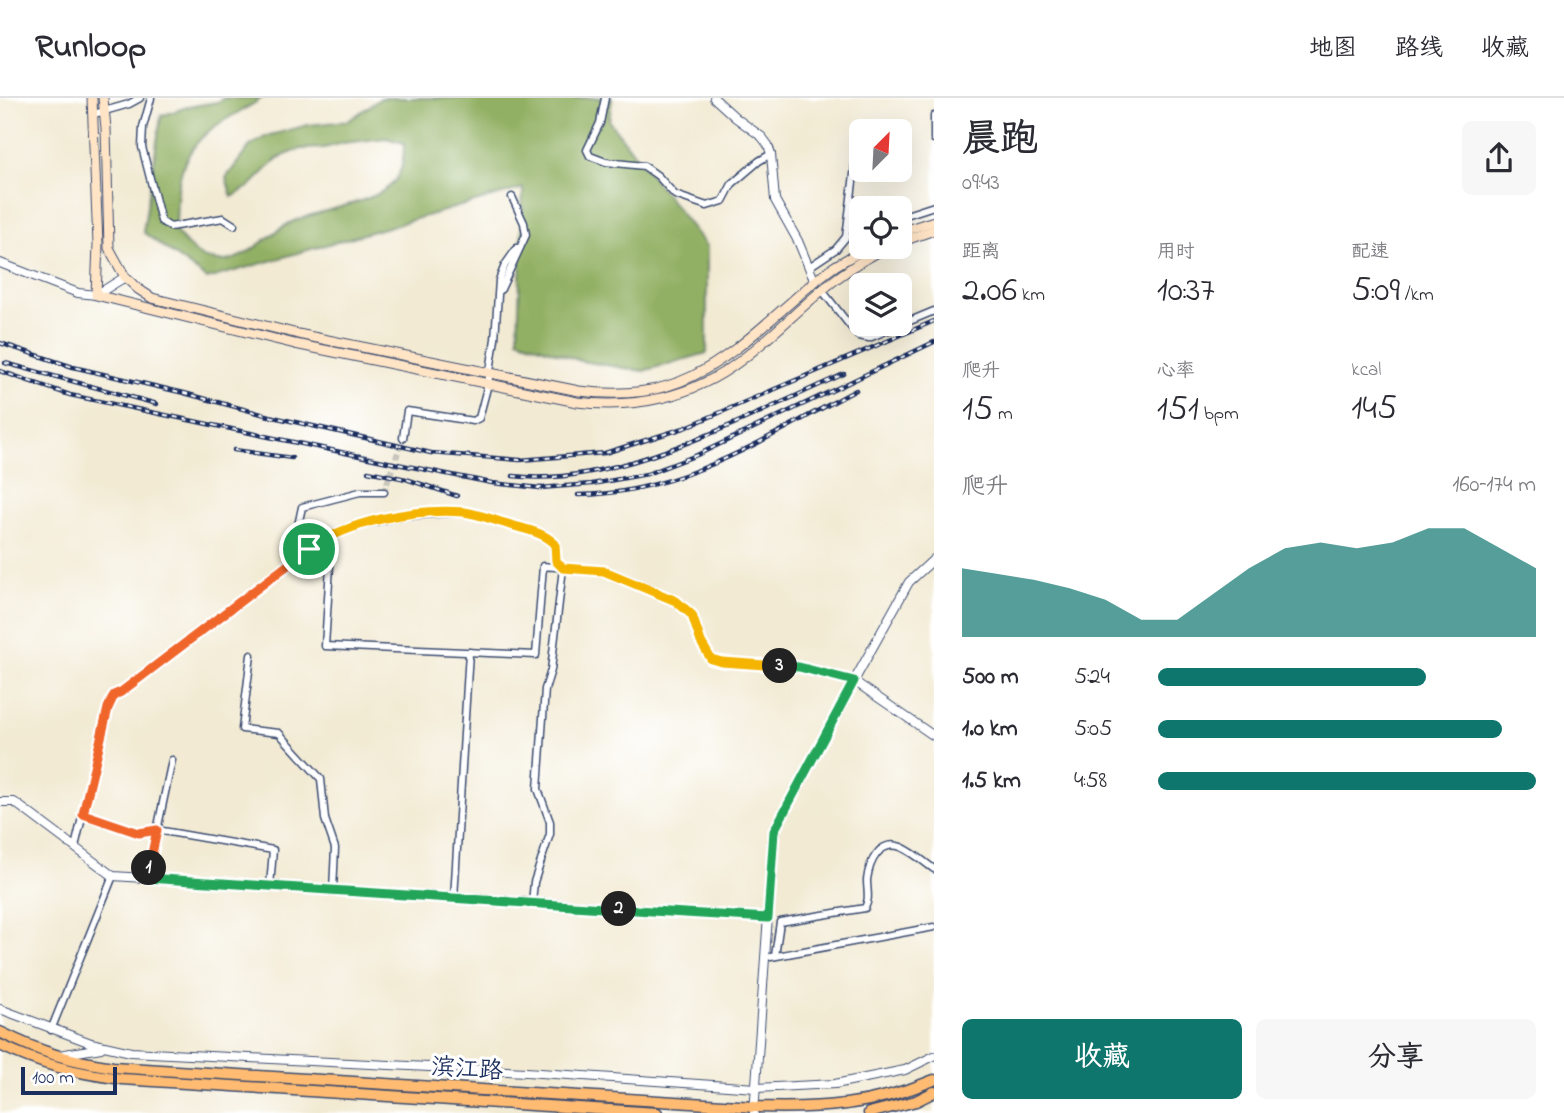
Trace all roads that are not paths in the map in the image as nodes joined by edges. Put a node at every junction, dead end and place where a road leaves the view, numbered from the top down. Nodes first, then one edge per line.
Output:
1 (92, 98) edge
2 (103, 98) edge
3 (140, 98) edge
4 (151, 98) edge
5 (605, 98) edge
6 (714, 98) edge
7 (105, 110) junction
8 (94, 114) junction
9 (934, 116) edge
10 (934, 139) edge
11 (771, 154) junction
12 (855, 182) edge
13 (512, 197) dead end
14 (934, 206) edge
15 (912, 213) edge
16 (934, 221) edge
17 (234, 225) dead end
18 (912, 228) edge
19 (934, 230) edge
20 (912, 238) edge
21 (517, 248) dead end
22 (849, 258) edge
23 (867, 259) edge
24 (0, 263) edge
25 (809, 267) junction
26 (125, 277) junction
27 (818, 285) junction
28 (96, 295) junction
29 (499, 301) junction
30 (934, 311) edge
31 (490, 373) junction
32 (488, 384) junction
33 (403, 438) tunnel mouth
34 (384, 492) dead end
35 (332, 534) junction
36 (309, 549) junction
37 (934, 559) edge
38 (563, 568) junction
39 (470, 652) junction
40 (251, 655) dead end
41 (854, 681) junction
42 (934, 736) edge
43 (172, 760) dead end
44 (0, 802) edge
45 (83, 814) junction
46 (157, 830) junction
47 (75, 848) junction
48 (934, 869) edge
49 (113, 876) junction
50 (147, 878) junction
51 (270, 886) junction
52 (333, 890) junction
53 (454, 898) junction
54 (532, 903) junction
55 (768, 918) junction
56 (934, 927) edge
57 (770, 957) junction
58 (0, 1009) edge
59 (51, 1030) junction
60 (0, 1032) edge
61 (0, 1045) edge
62 (108, 1048) junction
63 (54, 1055) junction
64 (934, 1056) edge
65 (934, 1080) edge
66 (756, 1088) junction
67 (934, 1092) edge
68 (754, 1110) edge
69 (657, 1113) edge
70 (869, 1113) edge

1 - 8 main road
2 - 7 main road
3 - 7 street
4 - 17 street
5 - 11 street
6 - 11 street
7 - 8 street
7 - 26 main road
8 - 28 main road
9 - 10 street
11 - 25 street
12 - 25 street
13 - 29 street
14 - 15 street
16 - 18 main road
19 - 20 main road
21 - 29 street
22 - 27 main road
23 - 27 main road
24 - 28 street
25 - 27 street
26 - 28 street
26 - 31 main road
27 - 30 street
27 - 31 main road
27 - 32 main road
28 - 32 main road
29 - 31 street
31 - 32 street
32 - 33 street
34 - 36 street
35 - 36 street
35 - 38 street
35 - 39 street
36 - 45 street
37 - 41 street
38 - 39 street
38 - 41 street
38 - 54 street
39 - 53 street
40 - 52 street
41 - 42 street
41 - 55 street
43 - 46 street
44 - 47 street
45 - 46 street
45 - 47 street
46 - 50 street
46 - 51 street
47 - 49 street
48 - 57 street
49 - 50 street
49 - 59 street
50 - 51 street
51 - 52 street
52 - 53 street
53 - 54 street
54 - 55 street
55 - 57 street
56 - 57 street
57 - 66 street
58 - 59 street
59 - 62 street
60 - 63 highway, 滨江路
61 - 69 highway, 滨江路
62 - 63 street
62 - 66 street
63 - 68 highway, 滨江路
64 - 66 street
65 - 68 highway, 滨江路
66 - 68 street
67 - 70 highway

